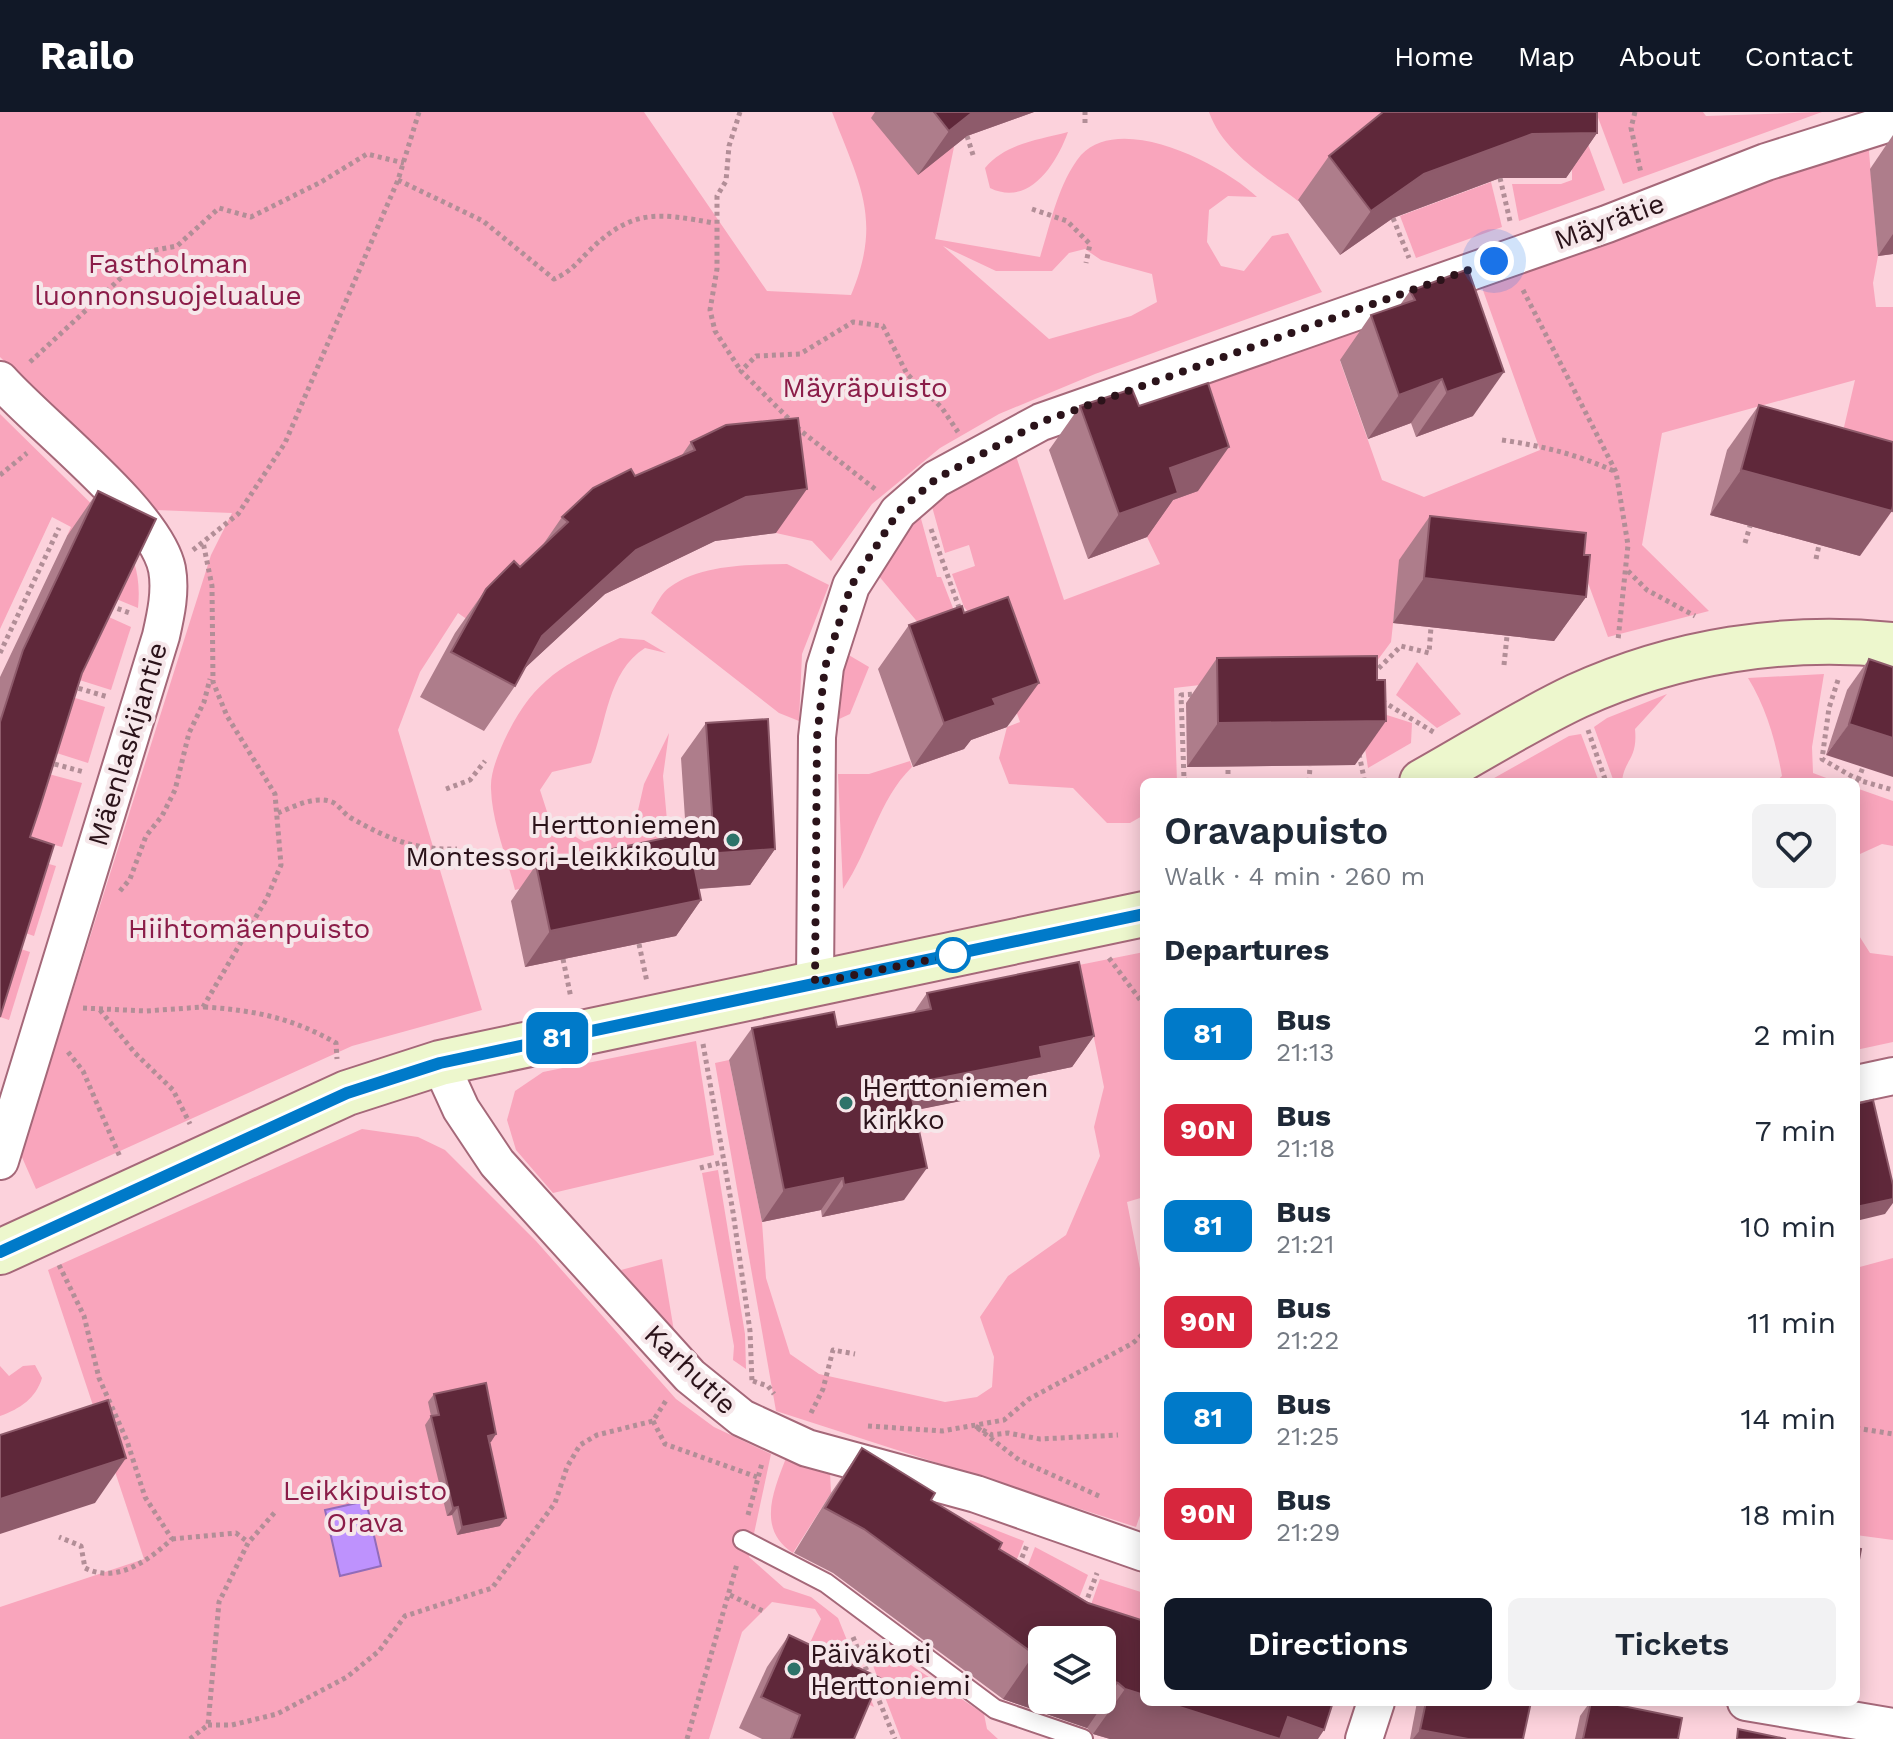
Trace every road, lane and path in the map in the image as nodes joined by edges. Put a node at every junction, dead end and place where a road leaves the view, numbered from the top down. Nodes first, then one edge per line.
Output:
1 (419, 112) edge
2 (740, 112) edge
3 (1085, 112) edge
4 (1635, 112) edge
5 (1893, 122) edge
6 (1085, 123) dead end
7 (967, 136) edge
8 (974, 158) edge
9 (404, 163) junction
10 (1500, 178) edge
11 (398, 180) junction
12 (1643, 183) dead end
13 (1032, 209) dead end
14 (1393, 218) edge
15 (714, 223) junction
16 (1515, 254) junction
17 (1086, 263) dead end
18 (1413, 268) dead end
19 (741, 371) junction
20 (5, 385) edge
21 (1502, 440) dead end
22 (974, 456) junction
23 (1616, 472) junction
24 (908, 503) junction
25 (1750, 526) dead end
26 (59, 528) dead end
27 (203, 542) junction
28 (1745, 543) dead end
29 (1819, 545) dead end
30 (1816, 559) dead end
31 (167, 570) junction
32 (1627, 570) junction
33 (105, 604) edge
34 (964, 617) edge
35 (141, 618) dead end
36 (1709, 621) dead end
37 (1431, 627) dead end
38 (1507, 636) dead end
39 (1618, 645) dead end
40 (1893, 645) edge
41 (0, 653) edge
42 (1504, 665) dead end
43 (1841, 670) dead end
44 (212, 672) junction
45 (1371, 677) edge
46 (66, 685) edge
47 (1208, 693) dead end
48 (115, 699) dead end
49 (1378, 699) edge
50 (1587, 726) dead end
51 (1439, 735) dead end
52 (1359, 739) edge
53 (38, 759) edge
54 (485, 761) dead end
55 (1310, 766) edge
56 (1228, 767) edge
57 (1863, 767) dead end
58 (92, 775) dead end
59 (1184, 778) edge
60 (1228, 778) edge
61 (1309, 778) edge
62 (1364, 778) dead end
63 (1429, 778) edge
64 (1605, 778) edge
65 (1855, 778) edge
66 (1859, 778) edge
67 (1860, 781) edge
68 (446, 789) dead end
69 (1893, 790) edge
70 (278, 813) junction
71 (457, 849) dead end
72 (112, 901) dead end
73 (1140, 915) edge
74 (639, 944) edge
75 (1106, 954) dead end
76 (563, 959) edge
77 (815, 983) junction
78 (648, 987) dead end
79 (570, 993) dead end
80 (1140, 1000) edge
81 (203, 1007) junction
82 (42, 1020) junction
83 (702, 1035) dead end
84 (440, 1063) junction
85 (338, 1066) dead end
86 (1893, 1076) edge
87 (1860, 1083) edge
88 (192, 1129) dead end
89 (0, 1161) edge
90 (123, 1162) dead end
91 (723, 1162) junction
92 (700, 1168) dead end
93 (0, 1252) edge
94 (56, 1258) dead end
95 (1140, 1337) edge
96 (855, 1354) dead end
97 (753, 1380) junction
98 (750, 1391) dead end
99 (776, 1417) junction
100 (823, 1418) dead end
101 (653, 1421) dead end
102 (639, 1424) dead end
103 (864, 1425) dead end
104 (975, 1426) junction
105 (1860, 1429) edge
106 (1893, 1434) edge
107 (1118, 1435) dead end
108 (757, 1477) junction
109 (1099, 1496) dead end
110 (276, 1511) dead end
111 (1037, 1513) junction
112 (59, 1537) dead end
113 (172, 1539) junction
114 (743, 1540) junction
115 (1108, 1540) junction
116 (248, 1543) junction
117 (1140, 1552) edge
118 (1015, 1576) edge
119 (826, 1583) junction
120 (730, 1595) junction
121 (763, 1611) dead end
122 (1083, 1612) edge
123 (1375, 1706) edge
124 (1770, 1706) edge
125 (208, 1725) junction
126 (1893, 1727) edge
127 (190, 1739) edge
128 (687, 1739) edge
129 (895, 1739) edge
130 (1083, 1739) edge
131 (1364, 1739) edge

1 - 9 path
2 - 15 path
3 - 6 path
4 - 12 path
5 - 16 street, Mäyrätie
7 - 8 path
9 - 11 path
9 - 20 path
10 - 16 path
11 - 15 path
11 - 27 path
13 - 17 path
14 - 18 path
15 - 19 path
16 - 22 street, Mäyrätie
16 - 23 path
19 - 22 path
19 - 24 path
20 - 31 street, Mäenlaskijantie
21 - 23 path
22 - 24 street, Mäyrätie
23 - 32 path
24 - 34 path
24 - 77 street, Mäyrätie
25 - 28 path
26 - 41 path
27 - 31 path
27 - 44 path
29 - 30 path
31 - 82 street, Mäenlaskijantie
32 - 36 path
32 - 39 path
33 - 35 path
37 - 45 path
38 - 42 path
40 - 63 street
43 - 65 path
44 - 70 path
44 - 72 path
46 - 48 path
47 - 59 path
49 - 51 path
50 - 64 path
52 - 62 path
53 - 58 path
54 - 68 path
55 - 61 path
56 - 60 path
57 - 66 path
67 - 69 path
70 - 71 path
70 - 81 path
73 - 77 street
74 - 78 path
75 - 80 path
76 - 79 path
77 - 84 street
81 - 85 path
81 - 88 path
82 - 89 street, Mäenlaskijantie
82 - 90 path
83 - 91 path
84 - 93 street
84 - 99 street, Karhutie
86 - 87 street
91 - 92 path
91 - 97 path
94 - 113 path
95 - 104 path
96 - 100 path
97 - 98 path
97 - 99 path
99 - 108 path
99 - 111 street, Karhutie
101 - 108 path
102 - 125 path
103 - 104 path
104 - 107 path
104 - 109 path
105 - 106 path
108 - 114 path
110 - 116 path
111 - 115 street, Karhutie
111 - 118 path
112 - 113 path
113 - 116 path
114 - 119 lane
114 - 120 path
115 - 117 street, Karhutie
115 - 122 path
116 - 125 path
119 - 129 path
119 - 130 lane
120 - 121 path
120 - 128 path
123 - 131 street
124 - 126 street
125 - 127 path

